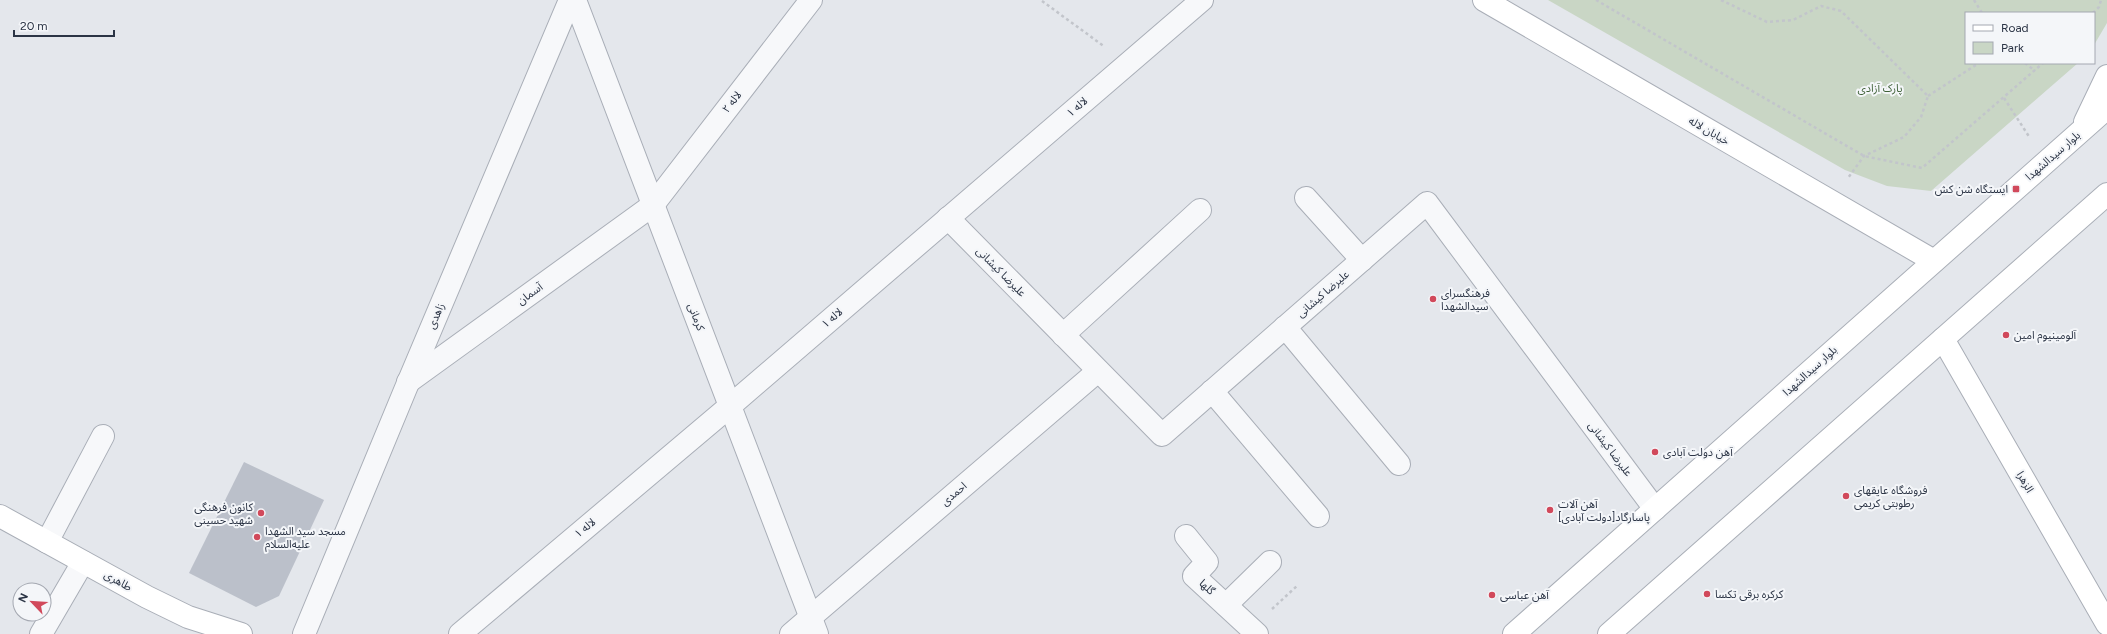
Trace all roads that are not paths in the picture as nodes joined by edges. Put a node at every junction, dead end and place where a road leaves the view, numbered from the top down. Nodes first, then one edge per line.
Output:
1 (570, 0) edge
2 (575, 0) edge
3 (811, 0) edge
4 (1202, 0) edge
5 (1484, 0) edge
6 (2107, 76) edge
7 (2107, 108) edge
8 (2081, 131) junction
9 (2107, 194) edge
10 (1306, 198) dead end
11 (653, 205) junction
12 (1200, 210) dead end
13 (948, 218) junction
14 (1362, 260) junction
15 (1934, 261) junction
16 (1285, 327) junction
17 (1063, 335) junction
18 (1942, 339) junction
19 (1098, 371) junction
20 (408, 383) junction
21 (1212, 391) junction
22 (730, 406) junction
23 (103, 436) dead end
24 (1399, 464) dead end
25 (1655, 509) junction
26 (0, 516) edge
27 (1318, 516) dead end
28 (1186, 536) dead end
29 (47, 542) junction
30 (83, 562) junction
31 (1270, 562) dead end
32 (1226, 605) junction
33 (2107, 624) edge
34 (814, 625) edge
35 (1254, 631) edge
36 (41, 634) edge
37 (241, 634) edge
38 (304, 634) edge
39 (460, 634) edge
40 (791, 634) edge
41 (1514, 634) edge
42 (1608, 634) edge

1 - 20 street, زاهدی
2 - 11 street, کرمانی
3 - 11 street, لاله ۲
4 - 13 street, لاله ۱
5 - 15 main road, خیابان لاله
6 - 8 main road
7 - 8 main road, بلوار سیدالشهدا
8 - 15 main road, بلوار سیدالشهدا
9 - 18 main road
10 - 14 street
11 - 20 street, آسمان
11 - 22 street, کرمانی
12 - 17 street
13 - 17 street, علیرضا کیشانی
13 - 22 street, لاله ۱
14 - 16 street, علیرضا کیشانی
14 - 25 street, علیرضا کیشانی
15 - 25 main road, بلوار سیدالشهدا
16 - 21 street, علیرضا کیشانی
16 - 24 street
17 - 19 street, علیرضا کیشانی
18 - 33 main road, الزهرا
18 - 42 main road
19 - 21 street, علیرضا کیشانی
19 - 34 street, احمدی
20 - 38 street, زاهدی
21 - 27 street
22 - 34 street, کرمانی
22 - 39 street, لاله ۱
23 - 29 street
25 - 41 main road, بلوار سیدالشهدا
26 - 29 main road, طاهری
28 - 32 street, گلها
29 - 30 main road, طاهری
30 - 36 street
30 - 37 main road, طاهری
31 - 32 street
32 - 35 street, گلها
34 - 40 street, احمدی

